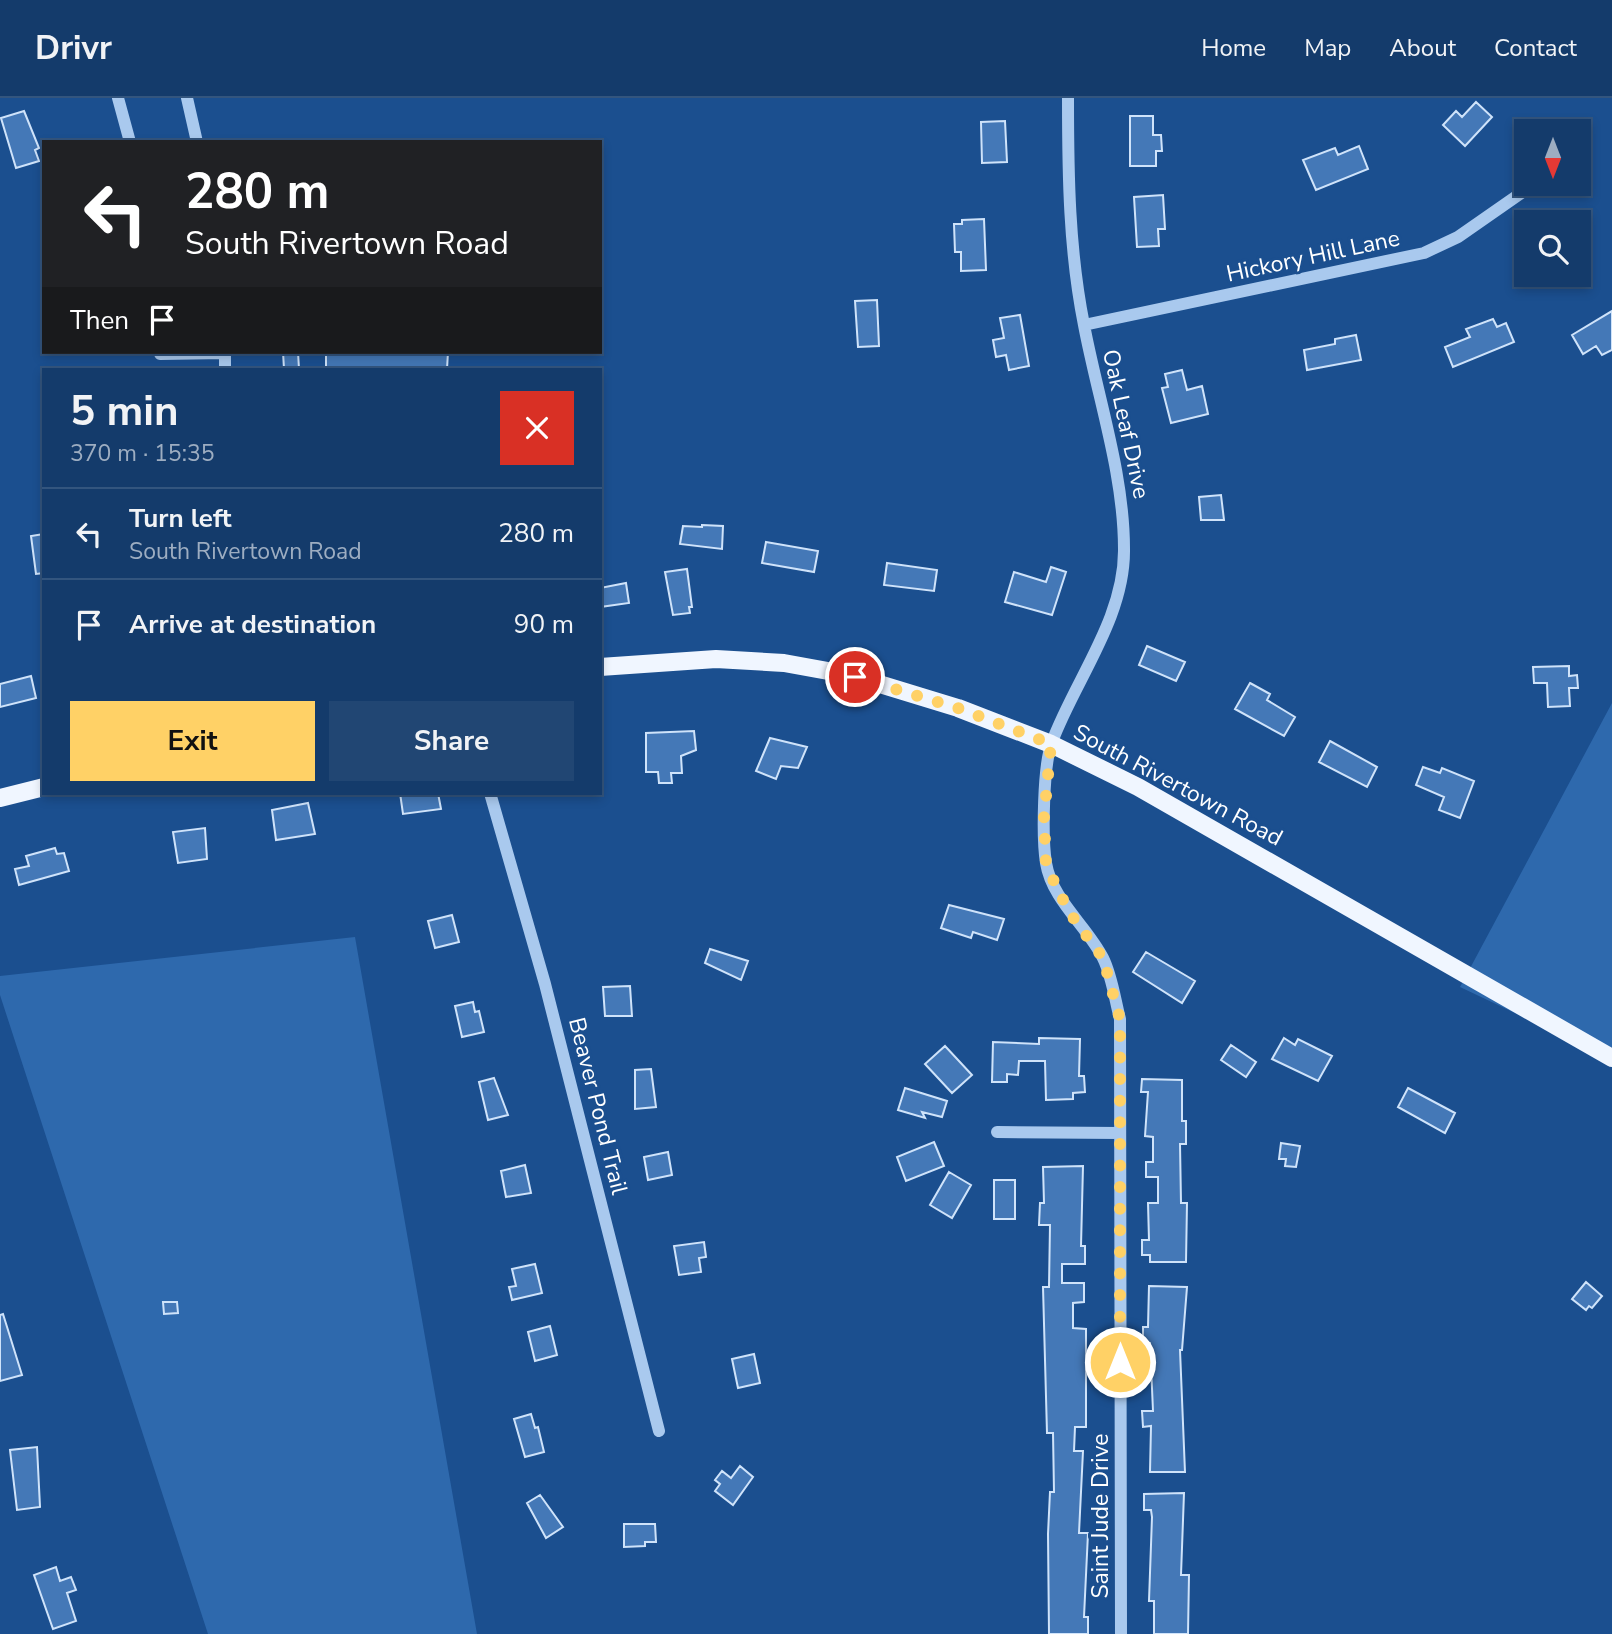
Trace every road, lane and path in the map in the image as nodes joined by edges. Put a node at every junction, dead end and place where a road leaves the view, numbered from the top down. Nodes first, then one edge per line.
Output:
1 (187, 98) edge
2 (1068, 98) edge
3 (121, 99) edge
4 (130, 140) edge
5 (197, 140) edge
6 (1517, 196) edge
7 (1084, 325) junction
8 (602, 667) edge
9 (1051, 744) junction
10 (42, 788) edge
11 (491, 795) edge
12 (0, 798) edge
13 (1612, 1058) edge
14 (997, 1132) dead end
15 (1120, 1133) junction
16 (659, 1431) dead end
17 (1121, 1634) edge

1 - 5 street
2 - 7 street, Oak Leaf Drive
3 - 4 street
6 - 7 street, Hickory Hill Lane
7 - 9 street, Oak Leaf Drive
8 - 9 main road, South Rivertown Road
9 - 13 main road, South Rivertown Road
9 - 15 street, Saint Jude Drive
10 - 12 main road
11 - 16 street, Beaver Pond Trail
14 - 15 street
15 - 17 street, Saint Jude Drive

